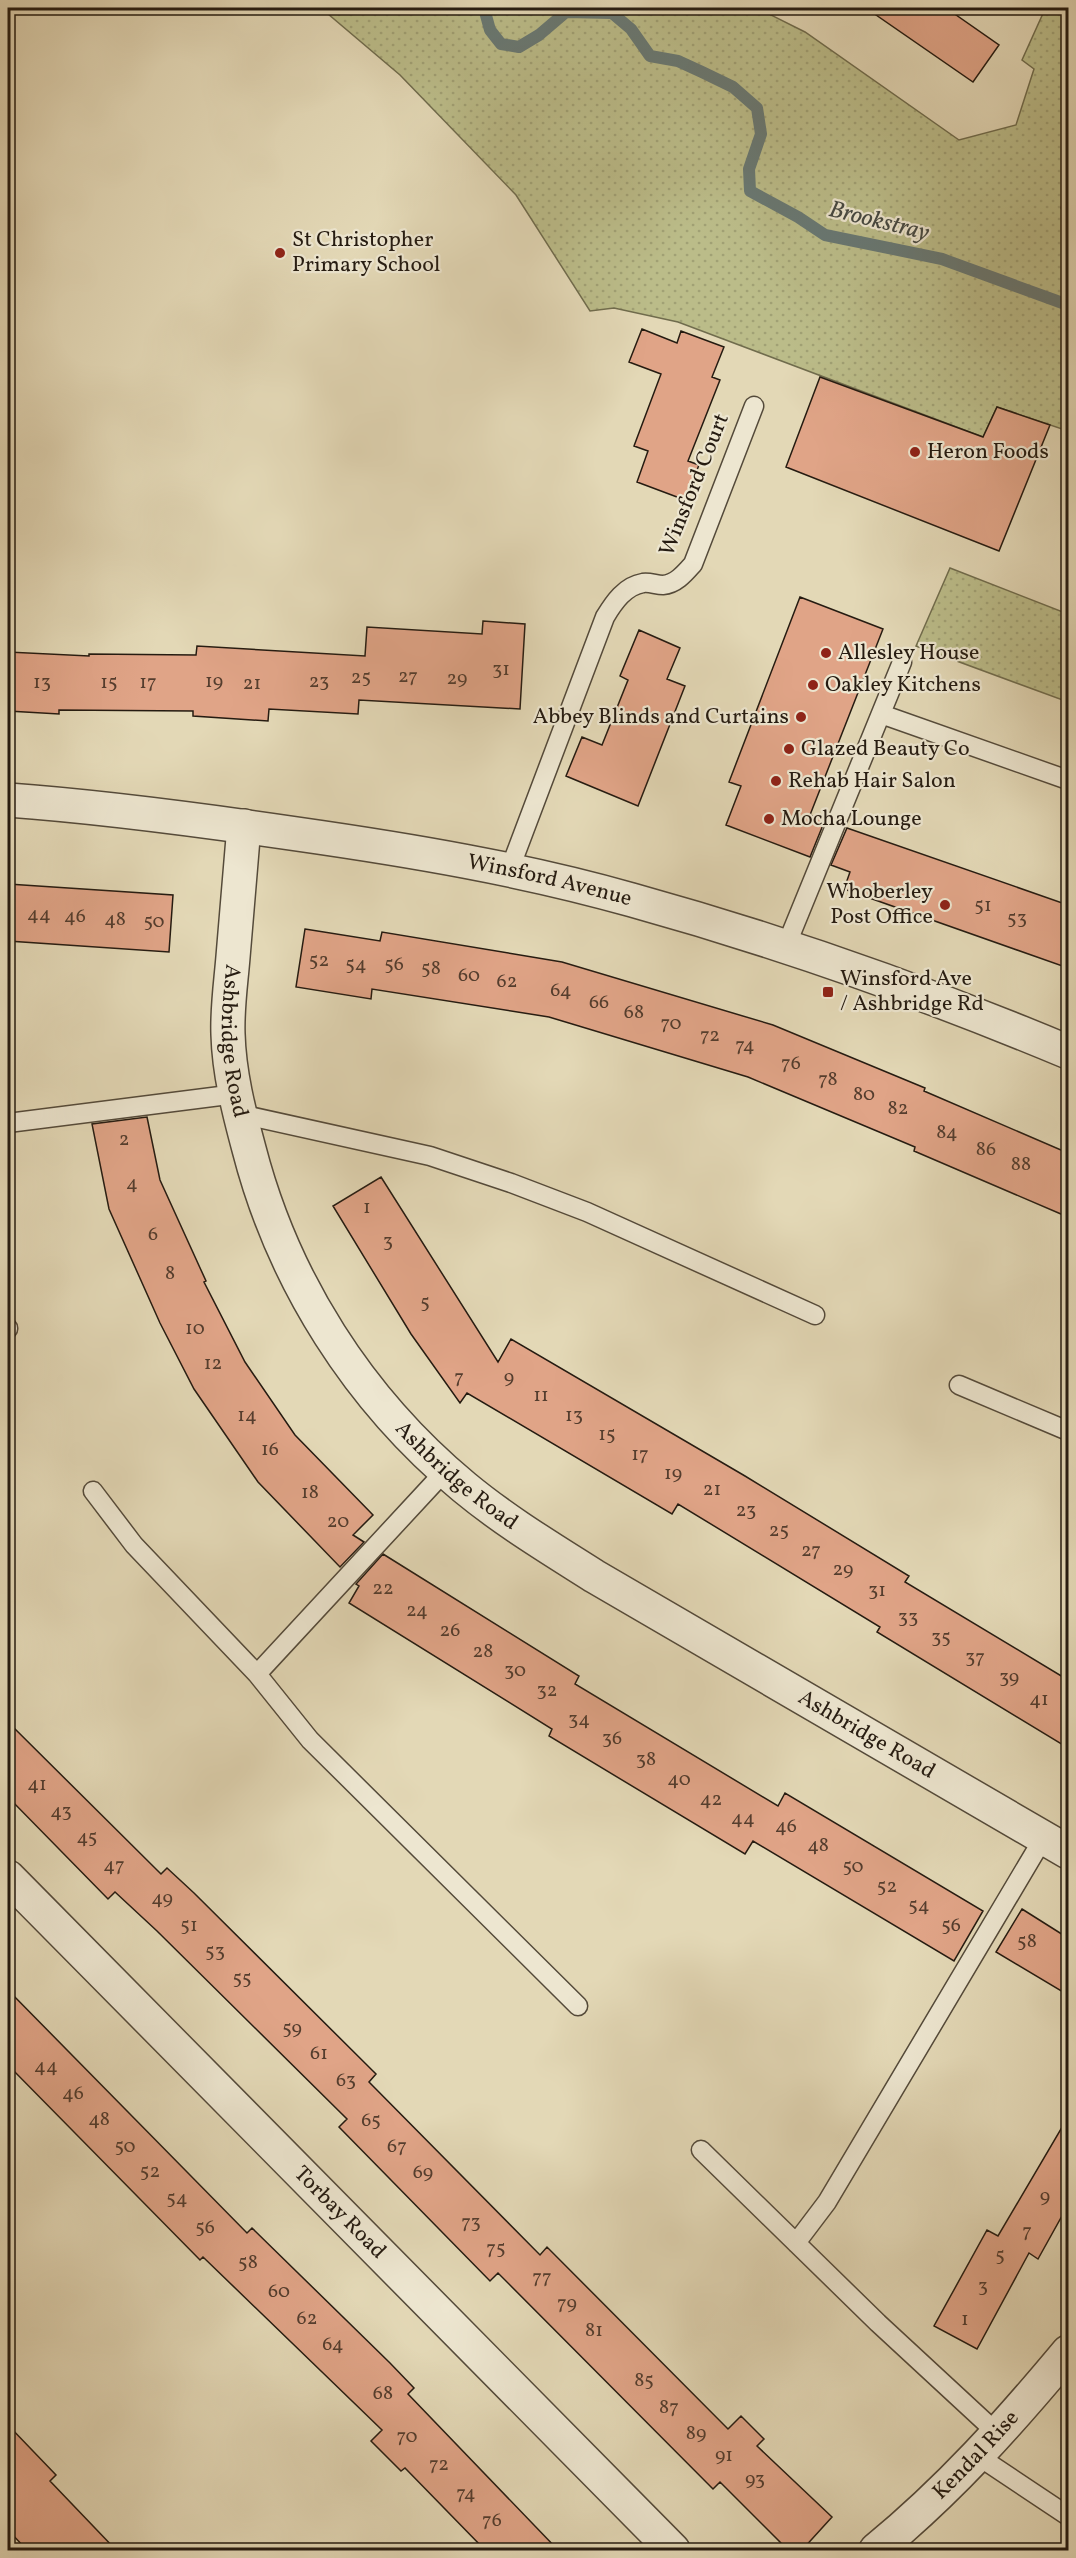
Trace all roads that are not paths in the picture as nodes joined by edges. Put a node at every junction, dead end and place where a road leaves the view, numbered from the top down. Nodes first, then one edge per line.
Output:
1 (754, 406) dead end
2 (902, 662) dead end
3 (880, 714) junction
4 (1068, 780) edge
5 (8, 800) edge
6 (244, 826) junction
7 (509, 871) junction
8 (786, 946) junction
9 (1068, 1052) edge
10 (238, 1104) junction
11 (8, 1124) edge
12 (815, 1315) dead end
13 (958, 1384) dead end
14 (1068, 1431) edge
15 (446, 1470) junction
16 (93, 1491) dead end
17 (257, 1674) junction
18 (1056, 1844) edge
19 (8, 1877) edge
20 (578, 2006) dead end
21 (701, 2151) dead end
22 (796, 2243) junction
23 (1068, 2352) edge
24 (988, 2445) junction
25 (1068, 2516) edge
26 (673, 2550) edge
27 (876, 2550) edge

1 - 7 lane, Winsford Court
2 - 3 lane
3 - 4 lane
3 - 8 lane
5 - 6 street, Winsford Avenue
6 - 7 street, Winsford Avenue
6 - 10 street, Ashbridge Road
7 - 8 street, Winsford Avenue
8 - 9 street, Winsford Avenue
10 - 11 lane
10 - 12 lane
10 - 15 street, Ashbridge Road
13 - 14 lane
15 - 17 lane
15 - 18 street, Ashbridge Road
16 - 17 lane
17 - 20 lane
18 - 22 lane
19 - 26 street, Torbay Road
21 - 22 lane
22 - 24 lane
23 - 24 street, Kendal Rise
24 - 25 lane
24 - 27 street, Kendal Rise

